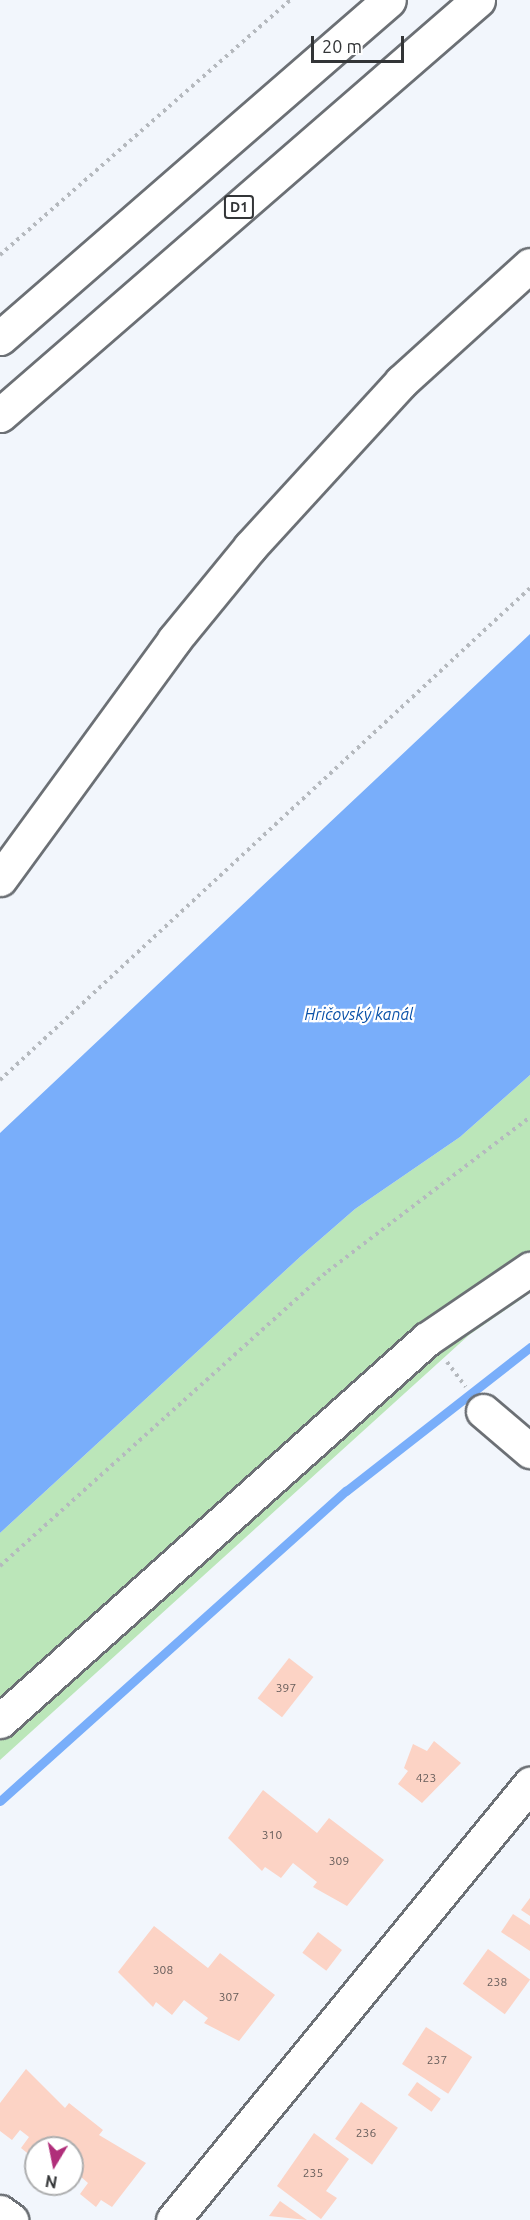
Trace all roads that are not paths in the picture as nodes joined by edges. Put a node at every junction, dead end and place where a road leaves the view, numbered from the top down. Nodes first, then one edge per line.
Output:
1 (388, 0) edge
2 (478, 0) edge
3 (530, 265) edge
4 (0, 338) edge
5 (0, 415) edge
6 (0, 879) edge
7 (530, 1269) edge
8 (483, 1411) dead end
9 (530, 1451) edge
10 (0, 1721) edge
11 (530, 1784) edge
12 (0, 2211) edge
13 (11, 2220) edge
14 (173, 2220) edge

1 - 4 main road
2 - 5 main road, D1
3 - 6 main road
7 - 10 main road
8 - 9 main road
11 - 14 main road
12 - 13 main road

